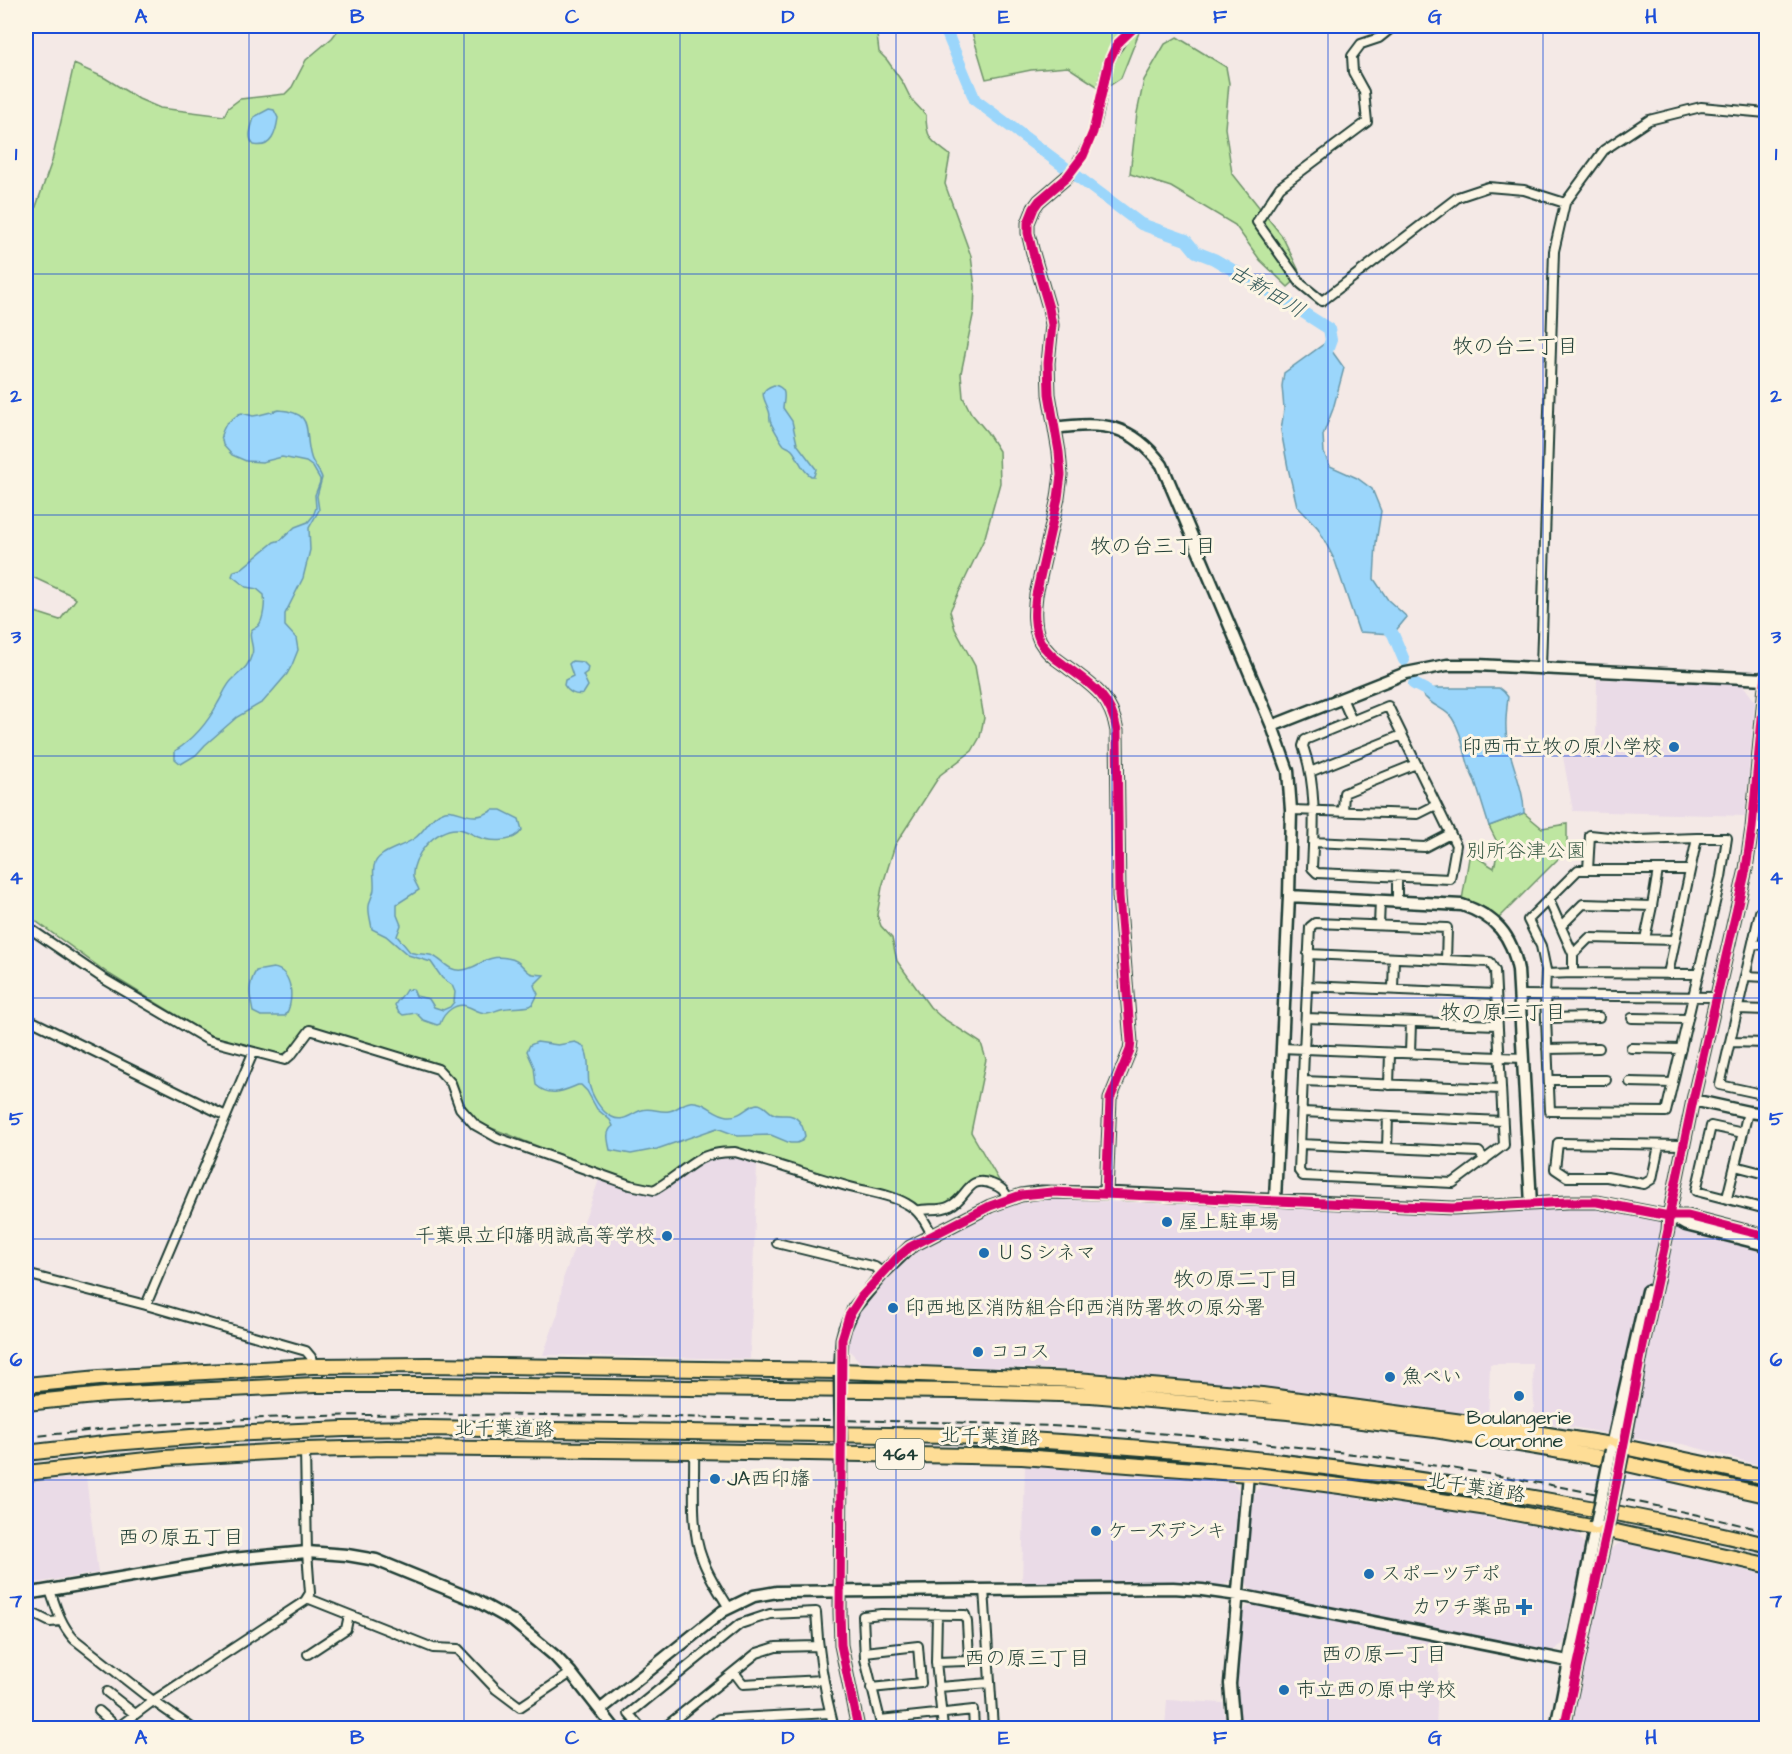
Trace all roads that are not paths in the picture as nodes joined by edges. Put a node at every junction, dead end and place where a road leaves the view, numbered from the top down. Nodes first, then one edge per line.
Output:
1 (1136, 26) edge
2 (1392, 26) edge
3 (1767, 113) edge
4 (1067, 177) joint
5 (1565, 203) junction
6 (1055, 428) junction
7 (1541, 668) junction
8 (1766, 677) edge
9 (1342, 698) junction
10 (1352, 721) junction
11 (1272, 726) junction
12 (1402, 735) junction
13 (1416, 764) junction
14 (1310, 772) junction
15 (1436, 806) junction
16 (1291, 810) junction
17 (1314, 810) junction
18 (1343, 811) junction
19 (1752, 828) junction
20 (1767, 828) edge
21 (1450, 834) junction
22 (1697, 838) junction
23 (1313, 842) junction
24 (1587, 870) junction
25 (1658, 870) junction
26 (1690, 870) junction
27 (1397, 877) junction
28 (1289, 896) junction
29 (1549, 900) junction
30 (1380, 901) junction
31 (1396, 901) junction
32 (1652, 906) junction
33 (1767, 912) edge
34 (1379, 925) junction
35 (26, 926) edge
36 (1561, 926) junction
37 (1645, 939) junction
38 (1675, 940) junction
39 (1753, 944) junction
40 (1767, 945) edge
41 (1308, 954) junction
42 (1573, 954) junction
43 (1394, 958) junction
44 (1446, 960) junction
45 (1573, 973) junction
46 (1546, 974) junction
47 (1668, 974) junction
48 (1698, 974) junction
49 (1745, 976) junction
50 (1767, 977) edge
51 (1307, 986) junction
52 (1393, 990) junction
53 (1496, 994) junction
54 (1519, 995) junction
55 (1545, 995) junction
56 (1693, 997) junction
57 (1717, 997) junction
58 (1738, 1009) junction
59 (1767, 1010) edge
60 (1599, 1017) dead end
61 (26, 1018) edge
62 (1306, 1018) junction
63 (1546, 1018) junction
64 (1632, 1018) dead end
65 (1688, 1019) junction
66 (1412, 1022) junction
67 (1497, 1025) junction
68 (1730, 1042) junction
69 (1767, 1043) edge
70 (1281, 1048) junction
71 (1599, 1048) dead end
72 (1630, 1048) dead end
73 (1304, 1049) junction
74 (1547, 1049) junction
75 (1681, 1049) junction
76 (253, 1053) junction
77 (1390, 1053) junction
78 (1410, 1053) junction
79 (1499, 1058) junction
80 (1523, 1058) junction
81 (1549, 1080) junction
82 (1606, 1080) dead end
83 (1303, 1081) junction
84 (1630, 1082) dead end
85 (1673, 1083) junction
86 (1389, 1085) junction
87 (1501, 1089) junction
88 (1767, 1093) edge
89 (1693, 1100) junction
90 (1302, 1112) junction
91 (1748, 1112) junction
92 (1767, 1114) edge
93 (226, 1116) junction
94 (1388, 1116) junction
95 (1502, 1121) junction
96 (1743, 1133) junction
97 (1300, 1144) junction
98 (1659, 1145) junction
99 (1683, 1145) junction
100 (1387, 1148) junction
101 (1485, 1160) junction
102 (1735, 1166) junction
103 (1766, 1173) edge
104 (1106, 1193) junction
105 (1727, 1198) junction
106 (1008, 1199) junction
107 (1275, 1200) junction
108 (1531, 1204) junction
109 (1767, 1209) edge
110 (917, 1211) junction
111 (1669, 1216) junction
112 (932, 1235) junction
113 (1767, 1236) edge
114 (777, 1242) dead end
115 (1767, 1245) edge
116 (26, 1274) edge
117 (882, 1274) junction
118 (146, 1305) junction
119 (313, 1366) junction
120 (840, 1373) junction
121 (26, 1385) edge
122 (26, 1403) edge
123 (1617, 1449) junction
124 (305, 1450) junction
125 (694, 1450) junction
126 (841, 1450) junction
127 (26, 1453) edge
128 (26, 1473) edge
129 (1248, 1474) junction
130 (1767, 1477) edge
131 (1764, 1494) edge
132 (1601, 1527) junction
133 (1767, 1545) edge
134 (307, 1552) junction
135 (1767, 1565) edge
136 (984, 1589) junction
137 (51, 1590) junction
138 (840, 1591) junction
139 (26, 1594) edge
140 (1238, 1595) junction
141 (307, 1598) junction
142 (729, 1608) junction
143 (26, 1610) edge
144 (937, 1614) junction
145 (349, 1615) junction
146 (61, 1621) junction
147 (817, 1646) junction
148 (865, 1652) junction
149 (308, 1654) dead end
150 (936, 1662) junction
151 (1574, 1662) junction
152 (734, 1672) junction
153 (571, 1673) junction
154 (823, 1680) junction
155 (990, 1683) junction
156 (939, 1687) junction
157 (871, 1688) junction
158 (108, 1692) dead end
159 (153, 1701) junction
160 (600, 1710) junction
161 (99, 1711) dead end
162 (830, 1713) junction
163 (135, 1714) junction
164 (941, 1714) junction
165 (881, 1724) edge
166 (118, 1728) edge
167 (192, 1728) edge
168 (614, 1728) edge
169 (641, 1728) edge
170 (664, 1728) edge
171 (709, 1728) edge
172 (834, 1728) edge
173 (858, 1728) edge
174 (943, 1728) edge
175 (974, 1728) edge
176 (993, 1728) edge
177 (1234, 1728) edge
178 (1556, 1728) edge
179 (1564, 1728) edge

1 - 4 street
2 - 5 street
3 - 5 street
4 - 6 street
5 - 7 street
6 - 11 street
6 - 104 street
7 - 8 street
7 - 9 street
8 - 19 street
9 - 10 street
9 - 11 street
10 - 12 street
10 - 14 street
11 - 16 street
12 - 13 street
12 - 14 street
13 - 15 street
13 - 18 street
14 - 17 street
15 - 18 street
15 - 21 street
16 - 17 street
16 - 28 street
17 - 18 street
17 - 23 street
19 - 20 street
19 - 57 street
21 - 23 street
21 - 27 street
22 - 24 street
22 - 26 street
22 - 48 street
23 - 27 street
24 - 25 street
24 - 29 street
25 - 26 street
25 - 32 street
26 - 38 street
27 - 31 street
28 - 30 street
28 - 70 street
29 - 36 street
29 - 46 street
30 - 31 street
30 - 34 street
31 - 54 street
32 - 36 street
32 - 37 street
33 - 39 street
34 - 41 street
34 - 44 street
35 - 76 street
36 - 42 street
37 - 38 street
37 - 42 street
38 - 47 street
39 - 40 street
39 - 49 street
41 - 43 street
41 - 51 street
42 - 45 street
43 - 44 street
43 - 52 street
44 - 53 street
45 - 46 street
45 - 47 street
46 - 55 street
47 - 48 street
48 - 56 street
49 - 50 street
49 - 58 street
51 - 52 street
51 - 62 street
52 - 53 street
53 - 67 street
54 - 55 street
54 - 80 street
55 - 56 street
55 - 63 street
56 - 57 street
56 - 65 street
57 - 89 street
58 - 59 street
58 - 68 street
60 - 63 street
61 - 93 street
62 - 66 street
62 - 73 street
63 - 74 street
64 - 65 street
65 - 75 street
66 - 67 street
66 - 78 street
67 - 79 street
68 - 69 street
68 - 88 street
70 - 73 street
70 - 107 street
71 - 74 street
72 - 75 street
73 - 77 street
73 - 83 street
74 - 81 street
75 - 85 street
76 - 93 street
76 - 110 street
77 - 78 street
77 - 86 street
78 - 79 street
79 - 80 street
79 - 87 street
80 - 108 street
81 - 82 street
81 - 85 street
83 - 86 street
83 - 90 street
84 - 85 street
86 - 87 street
87 - 95 street
89 - 91 street
89 - 99 street
90 - 94 street
90 - 97 street
91 - 92 street
91 - 96 street
93 - 118 street
94 - 95 street
94 - 100 street
95 - 101 street
96 - 102 street
96 - 105 street
97 - 100 street
97 - 101 street
98 - 98 street
98 - 99 street
99 - 111 street
100 - 101 street
102 - 103 street
102 - 105 street
104 - 106 street
104 - 107 street
105 - 109 street
106 - 110 street
106 - 112 street
107 - 108 street
108 - 111 street
110 - 112 street
111 - 113 street
111 - 115 street
111 - 123 street
112 - 117 street
114 - 117 street
116 - 118 street
117 - 120 street
118 - 119 street
119 - 120 highway
119 - 121 highway
120 - 123 highway
120 - 126 street, bridge
122 - 131 highway
123 - 130 highway
123 - 132 street, bridge
124 - 125 highway, 北千葉道路 / 464
124 - 128 highway, 北千葉道路 / 464
124 - 134 street
125 - 126 highway, 北千葉道路 / 464
125 - 142 street
126 - 129 highway, 北千葉道路 / 464
126 - 138 street
127 - 133 highway, 北千葉道路 / 464
129 - 132 highway, 北千葉道路 / 464
129 - 140 street
132 - 135 highway, 北千葉道路 / 464
132 - 151 street
134 - 137 street
134 - 141 street
134 - 153 street
136 - 138 street
136 - 140 street
136 - 155 street
137 - 139 street
137 - 146 street
138 - 142 street
138 - 173 street
140 - 151 street
140 - 177 street
141 - 145 street
141 - 159 street
142 - 160 street
143 - 146 street
144 - 148 street
144 - 150 street
144 - 150 street
145 - 149 street
145 - 153 street
146 - 159 street
147 - 152 street
147 - 154 street
147 - 169 street
148 - 157 street
148 - 157 street
150 - 156 street
151 - 178 street
151 - 179 street
152 - 154 street
152 - 170 street
153 - 160 street
154 - 162 street
155 - 156 street
155 - 176 street
156 - 164 street
157 - 165 street
158 - 163 street
159 - 163 street
159 - 167 street
160 - 168 street
161 - 166 street
162 - 171 street
162 - 172 street
163 - 166 street
164 - 165 street
164 - 174 street
164 - 175 street

